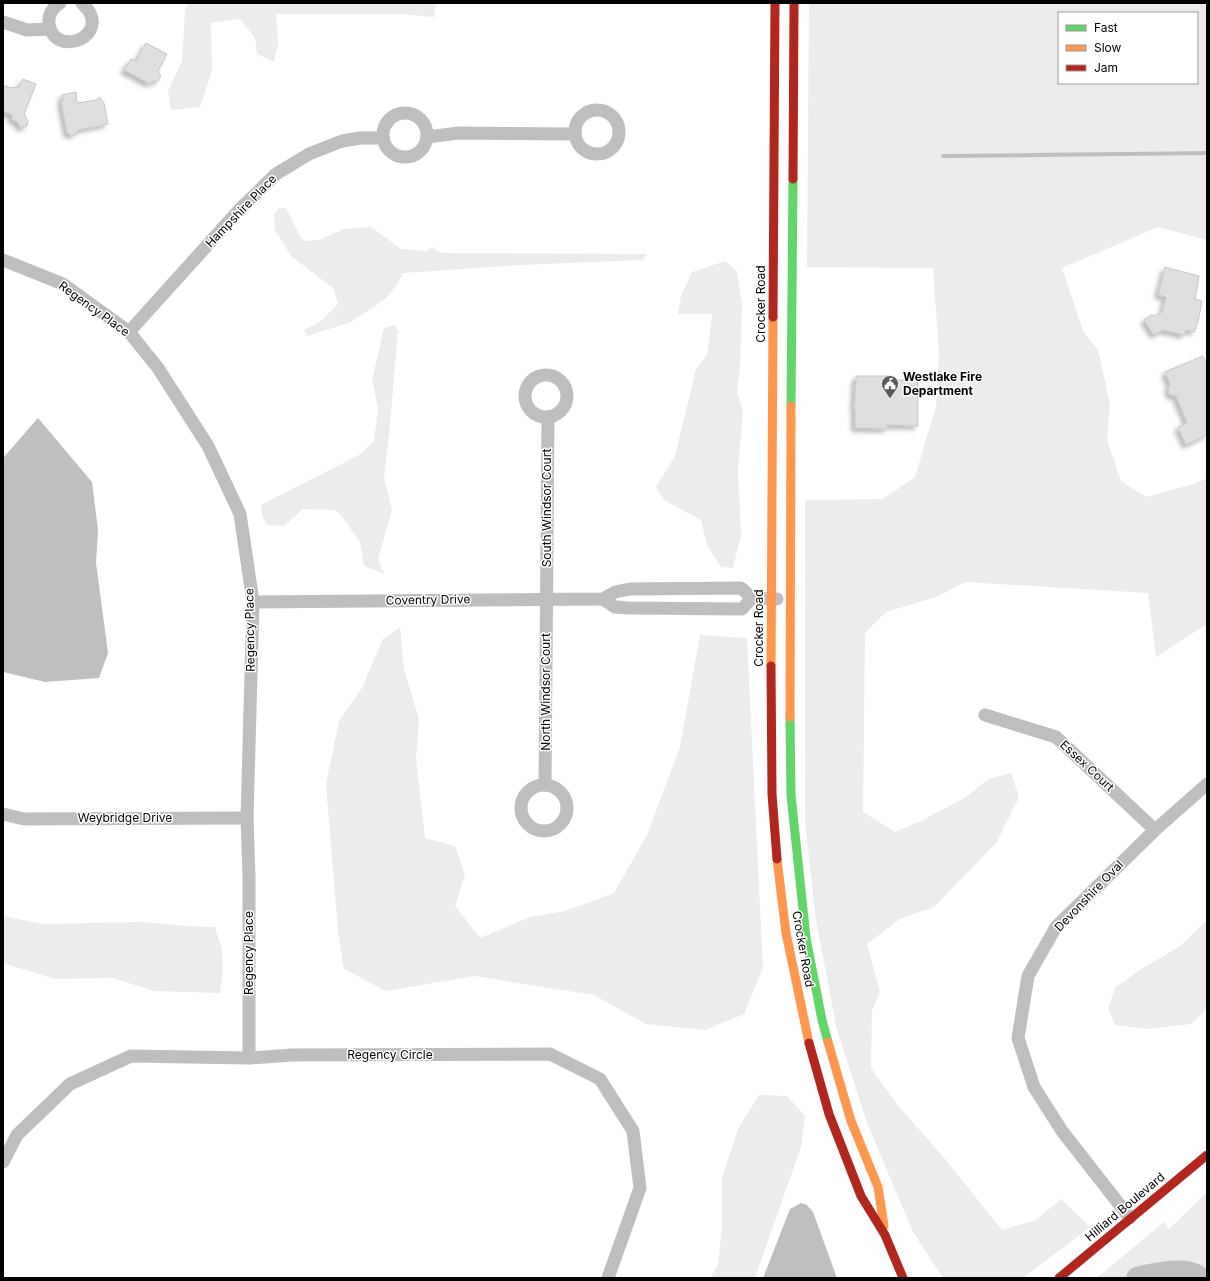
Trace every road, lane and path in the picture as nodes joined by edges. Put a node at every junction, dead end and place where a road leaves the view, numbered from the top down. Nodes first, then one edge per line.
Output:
1 (60, 3) edge
2 (82, 3) edge
3 (775, 3) edge
4 (794, 3) edge
5 (3, 22) edge
6 (50, 29) junction
7 (576, 134) dead end
8 (383, 138) junction
9 (427, 138) junction
10 (3, 260) edge
11 (129, 332) junction
12 (548, 417) dead end
13 (752, 598) junction
14 (771, 598) junction
15 (547, 599) junction
16 (603, 599) junction
17 (790, 599) junction
18 (253, 602) junction
19 (986, 716) dead end
20 (1207, 784) edge
21 (545, 785) dead end
22 (3, 814) edge
23 (247, 818) junction
24 (1155, 830) junction
25 (249, 1058) junction
26 (1207, 1155) edge
27 (3, 1162) edge
28 (1130, 1218) junction
29 (885, 1235) junction
30 (608, 1278) edge
31 (903, 1278) edge
32 (1059, 1278) edge

1 - 6 street
2 - 6 street
3 - 14 main road, Crocker Road
4 - 17 main road, Crocker Road
5 - 6 street
7 - 9 street
8 - 9 street
8 - 9 street
8 - 11 street, Hampshire Place
10 - 11 street, Regency Place
11 - 18 street, Regency Place
12 - 15 street, South Windsor Court
13 - 14 street
13 - 16 street, Coventry Drive
13 - 16 street, Coventry Drive
14 - 17 street
14 - 29 main road, Crocker Road
15 - 16 street, Coventry Drive
15 - 18 street, Coventry Drive
15 - 21 street, North Windsor Court
17 - 29 main road, Crocker Road
18 - 23 street, Regency Place
19 - 24 street, Essex Court
20 - 24 street, Devonshire Oval
22 - 23 street, Weybridge Drive
23 - 25 street, Regency Place
24 - 28 street, Devonshire Oval
25 - 27 street, Regency Circle
25 - 30 street, Regency Circle
26 - 28 main road, Hilliard Boulevard
28 - 32 main road, Hilliard Boulevard
29 - 31 main road, Crocker Road

